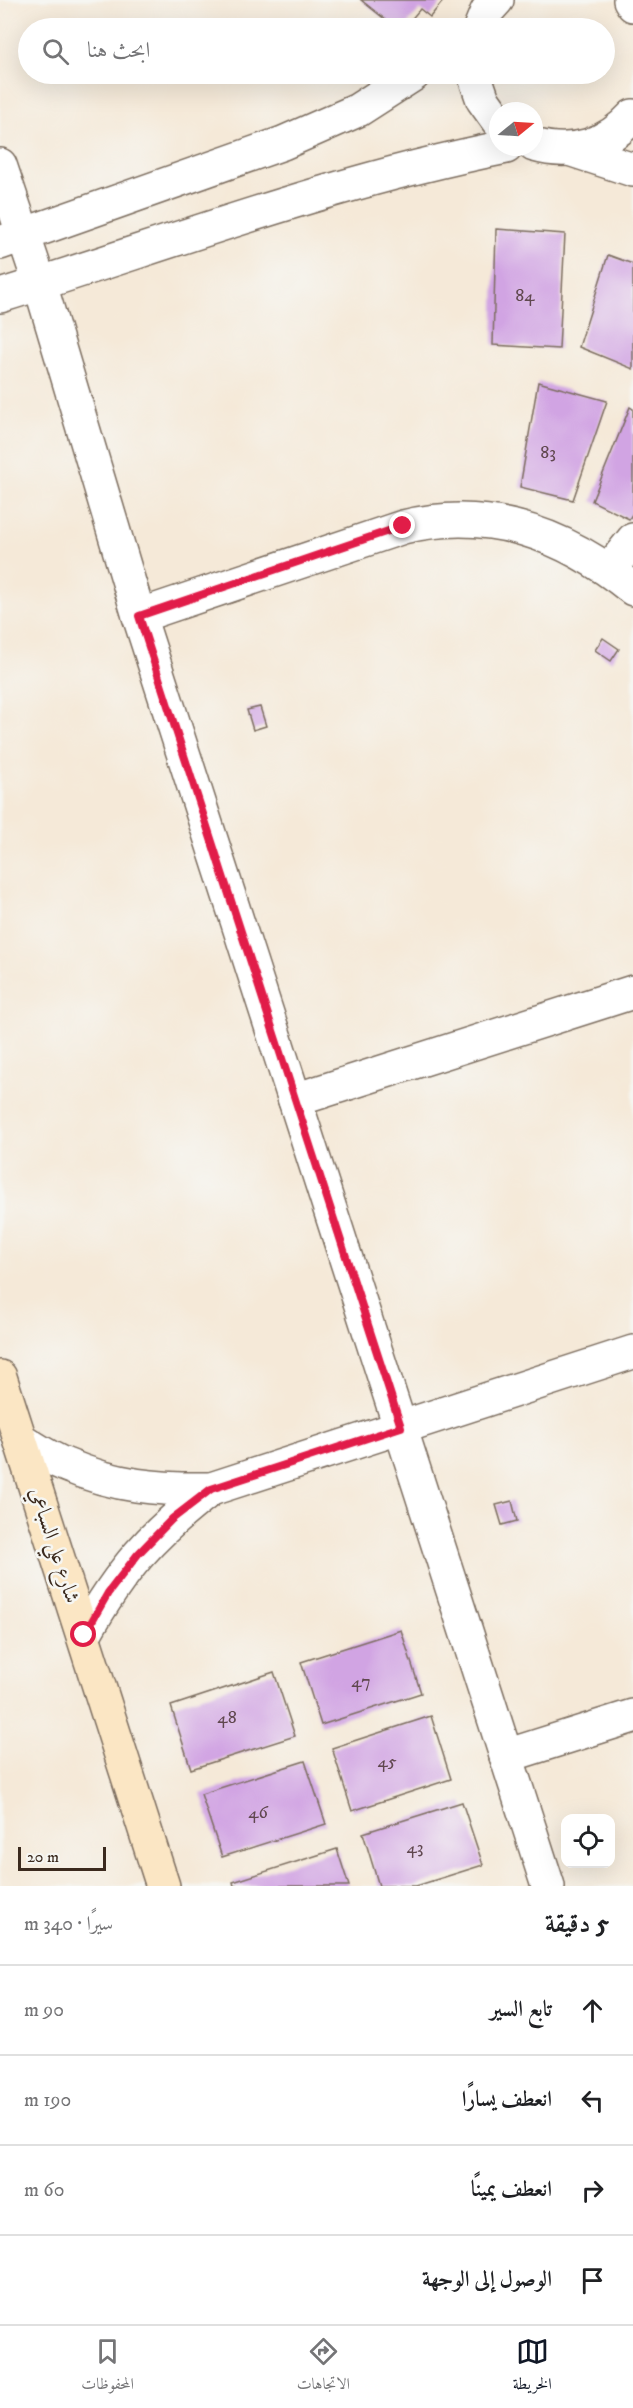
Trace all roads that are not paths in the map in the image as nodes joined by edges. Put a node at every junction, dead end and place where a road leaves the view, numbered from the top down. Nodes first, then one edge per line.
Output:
1 (630, 0) edge
2 (633, 5) edge
3 (398, 84) edge
4 (477, 84) edge
5 (489, 108) edge
6 (633, 116) edge
7 (543, 148) edge
8 (489, 150) edge
9 (572, 150) junction
10 (0, 165) edge
11 (633, 170) edge
12 (11, 240) edge
13 (40, 284) junction
14 (0, 296) edge
15 (633, 540) edge
16 (621, 579) edge
17 (139, 616) junction
18 (633, 992) edge
19 (295, 1100) junction
20 (633, 1352) edge
21 (0, 1377) edge
22 (401, 1427) junction
23 (21, 1440) junction
24 (211, 1489) junction
25 (84, 1635) junction
26 (633, 1716) edge
27 (507, 1756) junction
28 (163, 1886) edge
29 (548, 1886) edge

1 - 2 street
3 - 12 street
4 - 5 street
6 - 9 street
7 - 9 street
8 - 13 street
9 - 11 street
10 - 12 street
12 - 13 street
13 - 14 street
13 - 17 street
15 - 16 street
16 - 17 street
17 - 19 street
18 - 19 street
19 - 22 street
20 - 22 street
21 - 23 street, شارع علي السباعي
22 - 24 street
22 - 27 street
23 - 24 street
23 - 25 street, شارع علي السباعي
24 - 25 street
25 - 28 street, شارع علي السباعي
26 - 27 street
27 - 29 street

